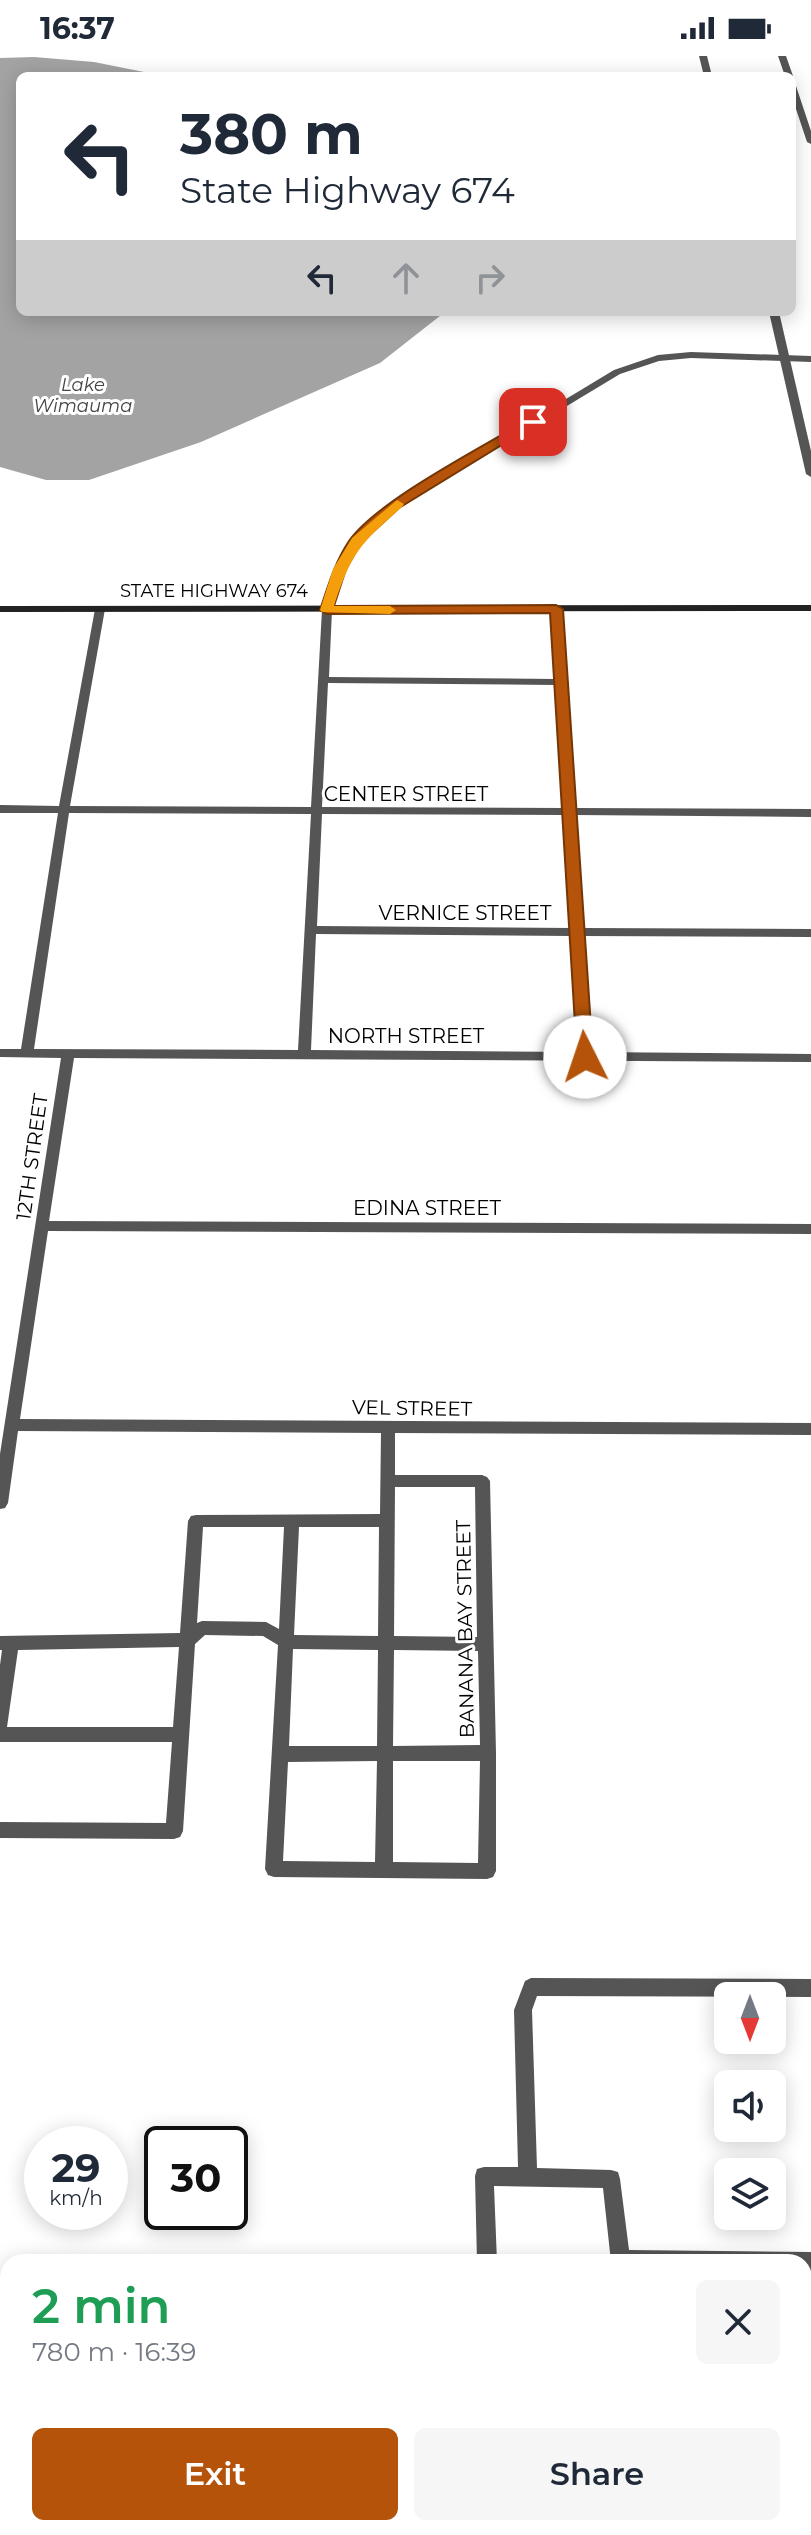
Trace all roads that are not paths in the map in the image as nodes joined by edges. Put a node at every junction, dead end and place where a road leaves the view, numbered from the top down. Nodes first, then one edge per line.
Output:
1 (796, 90) edge
2 (811, 142) edge
3 (775, 316) edge
4 (786, 359) junction
5 (811, 359) edge
6 (809, 453) edge
7 (811, 474) edge
8 (811, 608) edge
9 (0, 609) edge
10 (100, 609) junction
11 (556, 609) junction
12 (327, 610) junction
13 (323, 680) junction
14 (561, 682) junction
15 (0, 809) edge
16 (64, 809) junction
17 (318, 811) junction
18 (569, 813) junction
19 (811, 813) edge
20 (311, 930) junction
21 (577, 931) junction
22 (811, 933) edge
23 (0, 1053) edge
24 (27, 1053) junction
25 (68, 1053) junction
26 (304, 1055) junction
27 (585, 1057) junction
28 (811, 1058) edge
29 (42, 1226) junction
30 (811, 1229) edge
31 (12, 1425) junction
32 (388, 1427) junction
33 (811, 1429) edge
34 (387, 1481) junction
35 (0, 1503) edge
36 (387, 1520) junction
37 (292, 1521) junction
38 (188, 1640) junction
39 (286, 1642) junction
40 (387, 1643) junction
41 (5, 1644) edge
42 (485, 1644) junction
43 (0, 1723) edge
44 (0, 1734) edge
45 (180, 1735) junction
46 (488, 1753) junction
47 (280, 1754) junction
48 (385, 1754) junction
49 (0, 1830) edge
50 (384, 1870) junction
51 (811, 1988) edge
52 (528, 2177) junction
53 (487, 2254) edge
54 (620, 2254) edge

1 - 2 street
3 - 4 street
4 - 5 street
4 - 6 street
4 - 12 street
6 - 7 street
8 - 11 main road, STATE HIGHWAY 674
9 - 10 main road, STATE HIGHWAY 674
10 - 12 main road, STATE HIGHWAY 674
10 - 16 street
11 - 12 main road, STATE HIGHWAY 674
11 - 14 street
12 - 13 street
13 - 14 street
13 - 17 street
14 - 18 street
15 - 16 street, CENTER STREET
16 - 17 street, CENTER STREET
16 - 24 street
17 - 18 street, CENTER STREET
17 - 20 street
18 - 19 street, CENTER STREET
18 - 21 street
20 - 21 street, VERNICE STREET
20 - 26 street
21 - 22 street, VERNICE STREET
21 - 27 street
23 - 24 street, NORTH STREET
24 - 25 street, NORTH STREET
25 - 26 street, NORTH STREET
25 - 29 street, 12TH STREET
26 - 27 street, NORTH STREET
27 - 28 street, NORTH STREET
29 - 30 street, EDINA STREET
29 - 31 street, 12TH STREET
31 - 32 street, VEL STREET
31 - 35 street, 12TH STREET
32 - 33 street, VEL STREET
32 - 34 street
34 - 36 street
34 - 42 street, BANANA BAY STREET
36 - 37 street
36 - 40 street
37 - 38 street
37 - 39 street
38 - 39 street
38 - 41 street
38 - 45 street
39 - 40 street
39 - 47 street
40 - 42 street
40 - 48 street
41 - 43 street
42 - 46 street, BANANA BAY STREET
44 - 45 street
45 - 49 street
46 - 48 street
46 - 50 street, BANANA BAY STREET
47 - 48 street
47 - 50 street
48 - 50 street
51 - 52 street
52 - 53 street
52 - 54 street

